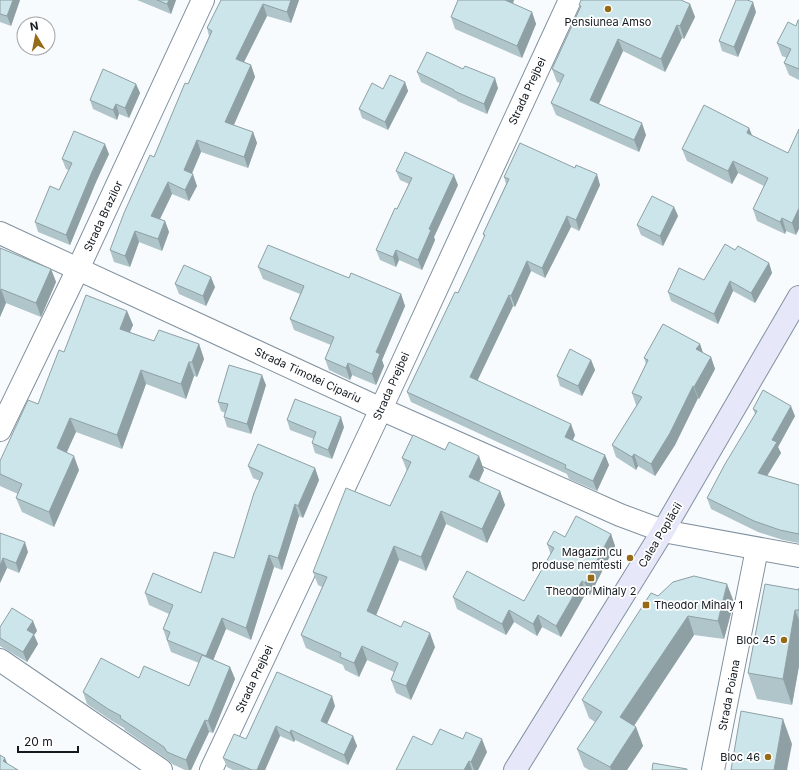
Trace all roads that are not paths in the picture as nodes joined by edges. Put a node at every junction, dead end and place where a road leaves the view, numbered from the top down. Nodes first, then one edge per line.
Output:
1 (203, 0) edge
2 (570, 0) edge
3 (0, 233) edge
4 (78, 269) junction
5 (799, 297) edge
6 (381, 409) junction
7 (0, 430) edge
8 (663, 531) junction
9 (757, 549) junction
10 (799, 556) edge
11 (0, 660) edge
12 (161, 770) edge
13 (211, 770) edge
14 (515, 770) edge
15 (713, 770) edge

1 - 4 street, Strada Brazilor
2 - 6 street, Strada Prejbei
3 - 4 street, Strada Timotei Cipariu
4 - 6 street, Strada Timotei Cipariu
4 - 7 street, Strada Brazilor
5 - 8 main road, Calea Poplăcii
6 - 8 street, Strada Timotei Cipariu
6 - 13 street, Strada Prejbei
8 - 9 street, Strada Timotei Cipariu
8 - 14 main road, Calea Poplăcii
9 - 10 street, Strada Timotei Cipariu
9 - 15 street, Strada Poiana
11 - 12 street

